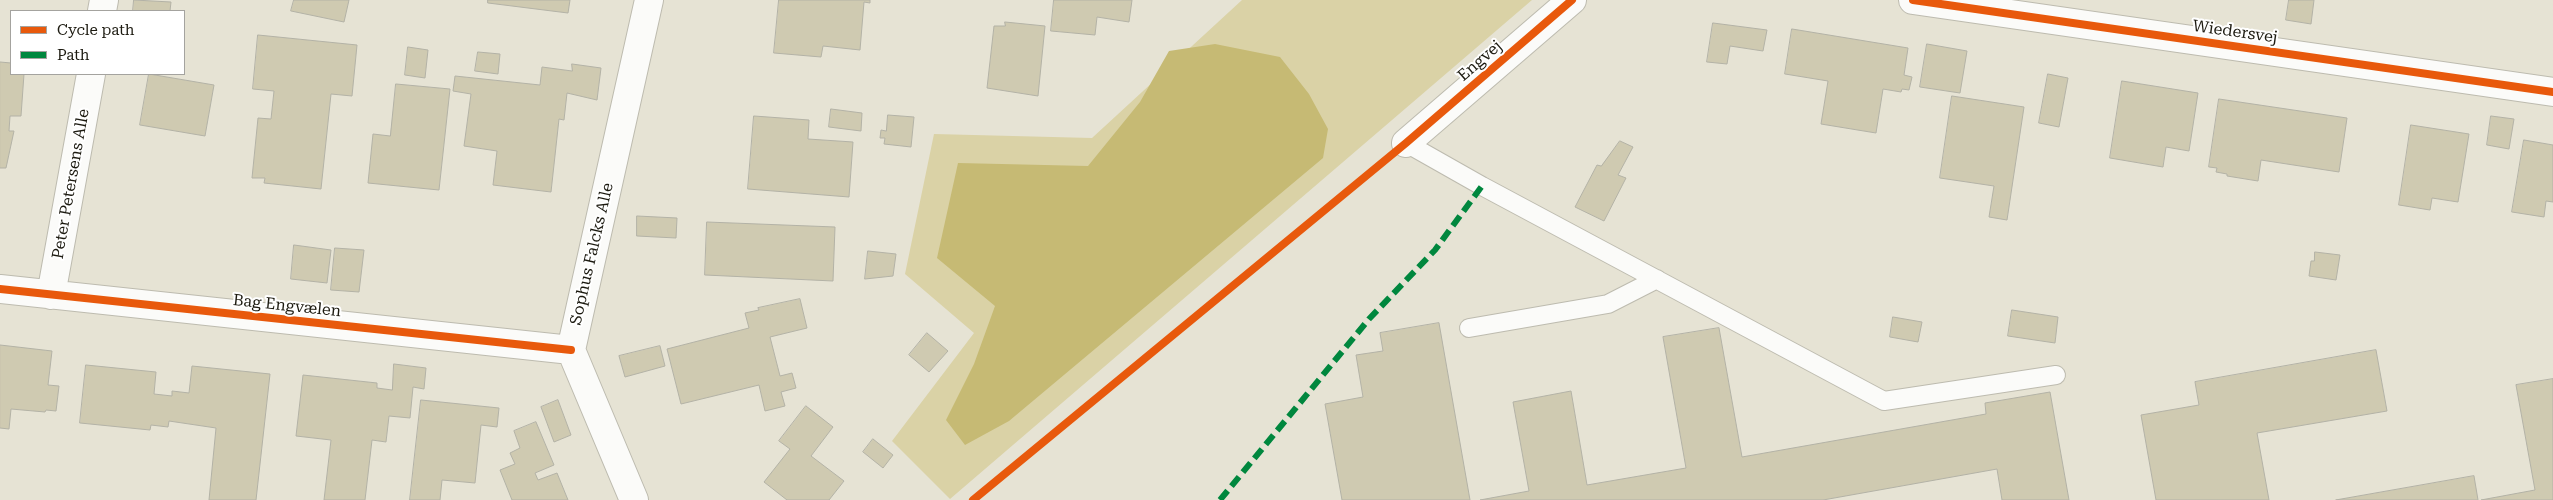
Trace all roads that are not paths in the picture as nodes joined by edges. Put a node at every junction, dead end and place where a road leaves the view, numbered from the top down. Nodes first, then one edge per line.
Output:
1 (649, 0) edge
2 (1572, 0) edge
3 (1913, 0) edge
4 (91, 75) edge
5 (2553, 92) edge
6 (1406, 143) joint
7 (1656, 279) junction
8 (0, 289) edge
9 (51, 294) junction
10 (1470, 328) dead end
11 (570, 350) junction
12 (2056, 375) dead end
13 (634, 500) edge

1 - 11 street, Sophus Falcks Alle
2 - 6 street, Engvej
3 - 5 street, Wiedersvej
4 - 9 street, Peter Petersens Alle
6 - 7 lane
7 - 10 lane
7 - 12 lane
8 - 9 street, Bag Engvælen
9 - 11 street, Bag Engvælen
11 - 13 street

